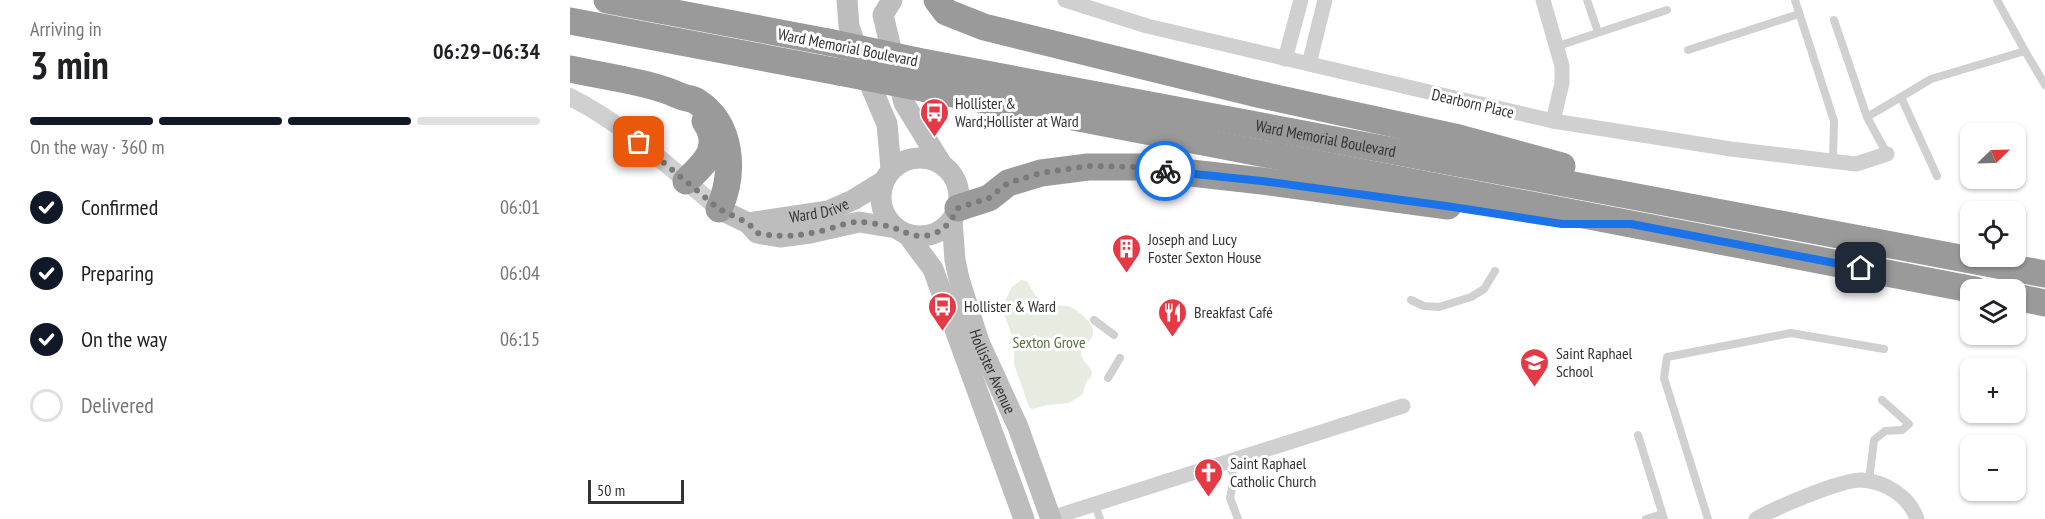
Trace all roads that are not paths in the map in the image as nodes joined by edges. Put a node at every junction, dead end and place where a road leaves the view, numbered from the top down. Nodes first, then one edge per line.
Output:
1 (607, 0) edge
2 (846, 0) edge
3 (892, 0) edge
4 (937, 0) edge
5 (1065, 0) edge
6 (1301, 0) edge
7 (1325, 0) edge
8 (1542, 0) edge
9 (1587, 0) edge
10 (1795, 0) edge
11 (1997, 0) edge
12 (1666, 10) dead end
13 (1799, 14) junction
14 (1834, 20) dead end
15 (570, 21) edge
16 (1598, 32) junction
17 (1557, 46) junction
18 (1688, 50) dead end
19 (2025, 51) junction
20 (1285, 59) junction
21 (1309, 64) junction
22 (570, 69) edge
23 (2045, 85) edge
24 (570, 97) edge
25 (1901, 97) junction
26 (684, 98) junction
27 (1868, 117) junction
28 (1553, 121) junction
29 (1887, 154) joint
30 (1833, 160) junction
31 (941, 163) junction
32 (887, 175) junction
33 (1937, 176) dead end
34 (686, 181) junction
35 (1689, 206) junction
36 (719, 209) junction
37 (955, 214) junction
38 (748, 223) junction
39 (1631, 224) junction
40 (902, 231) junction
41 (1495, 271) dead end
42 (2045, 274) edge
43 (1960, 287) edge
44 (2026, 299) edge
45 (1411, 300) dead end
46 (2045, 303) edge
47 (1094, 320) dead end
48 (1114, 335) dead end
49 (1884, 350) dead end
50 (1120, 358) dead end
51 (1108, 378) dead end
52 (1882, 400) dead end
53 (1403, 406) dead end
54 (1638, 435) dead end
55 (1229, 461) junction
56 (1865, 481) junction
57 (1098, 512) edge
58 (1663, 516) edge
59 (1024, 519) edge
60 (1049, 519) edge
61 (1238, 519) edge
62 (1646, 519) edge
63 (1706, 519) edge
64 (1756, 519) edge
65 (1917, 519) edge

1 - 35 highway, Ward Memorial Boulevard, bridge
2 - 32 main road
3 - 31 main road
4 - 35 highway
5 - 20 street, Dearborn Place
6 - 20 street
7 - 21 street
8 - 17 street
9 - 16 lane
10 - 13 lane
11 - 19 lane
12 - 16 lane
13 - 18 lane
13 - 30 lane
14 - 27 lane
15 - 39 highway, Ward Memorial Boulevard, bridge
16 - 17 lane
17 - 28 street
19 - 23 lane
19 - 25 lane
20 - 21 street, Dearborn Place
21 - 28 street, Dearborn Place
22 - 26 highway
24 - 34 street, Ward Drive
25 - 27 lane
25 - 33 lane
26 - 34 highway
26 - 36 highway
27 - 29 lane
28 - 30 street, Dearborn Place
29 - 30 street, Dearborn Place
31 - 32 main road
31 - 37 main road
32 - 38 main road, Ward Drive
32 - 40 main road
34 - 36 street, Ward Drive
35 - 42 highway, Ward Memorial Boulevard
36 - 38 main road, Ward Drive
37 - 39 highway
37 - 40 main road
37 - 60 main road, Hollister Avenue
38 - 40 main road, Ward Drive
39 - 43 highway, Ward Memorial Boulevard
40 - 59 main road, Hollister Avenue
41 - 45 lane
44 - 46 highway
47 - 48 lane
49 - 63 lane
50 - 51 lane
52 - 56 lane
53 - 55 street
54 - 58 lane
55 - 57 street
55 - 61 lane
56 - 64 street
56 - 65 street
57 - 60 street
58 - 62 lane

